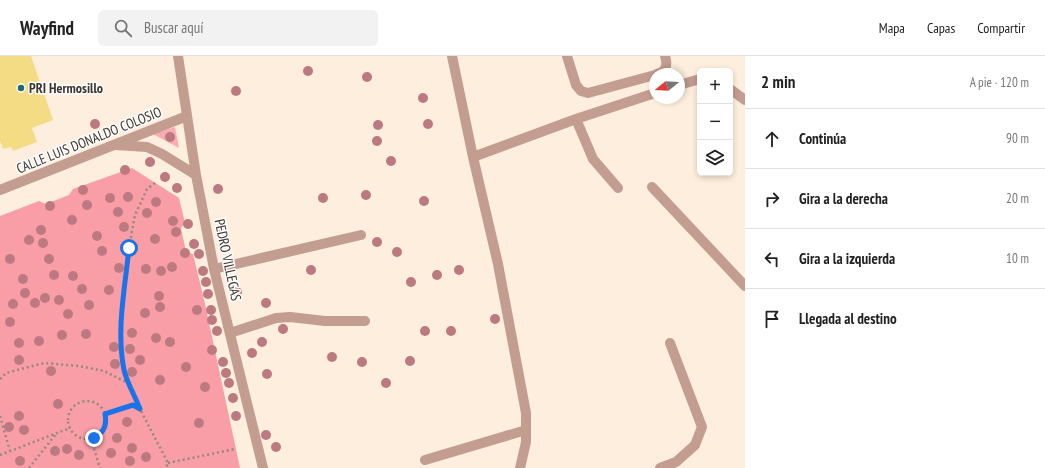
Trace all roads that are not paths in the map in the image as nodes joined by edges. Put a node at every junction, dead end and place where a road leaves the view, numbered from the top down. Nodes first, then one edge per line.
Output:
1 (178, 56) edge
2 (452, 56) edge
3 (567, 56) edge
4 (665, 56) edge
5 (665, 68) edge
6 (649, 76) edge
7 (697, 80) edge
8 (685, 83) edge
9 (733, 90) edge
10 (649, 95) edge
11 (745, 100) edge
12 (187, 116) junction
13 (576, 119) junction
14 (112, 145) junction
15 (472, 157) junction
16 (196, 175) junction
17 (652, 187) dead end
18 (618, 188) dead end
19 (0, 190) edge
20 (361, 235) dead end
21 (214, 269) junction
22 (745, 286) edge
23 (365, 321) dead end
24 (230, 333) junction
25 (670, 343) dead end
26 (526, 430) junction
27 (425, 460) dead end
28 (263, 468) edge
29 (520, 468) edge
30 (660, 468) edge

1 - 12 street, PEDRO VILLEGAS
2 - 15 street
3 - 6 street
4 - 5 street
7 - 8 street
9 - 11 street
10 - 13 street
12 - 14 street, CALLE LUIS DONALDO COLOSIO
12 - 16 street, PEDRO VILLEGAS
13 - 15 street
13 - 18 street
14 - 16 street
14 - 19 street, CALLE LUIS DONALDO COLOSIO
15 - 26 street
16 - 21 street, PEDRO VILLEGAS
17 - 22 street
20 - 21 street
21 - 24 street, PEDRO VILLEGAS
23 - 24 street
24 - 28 street, PEDRO VILLEGAS
25 - 30 street
26 - 27 street
26 - 29 street

